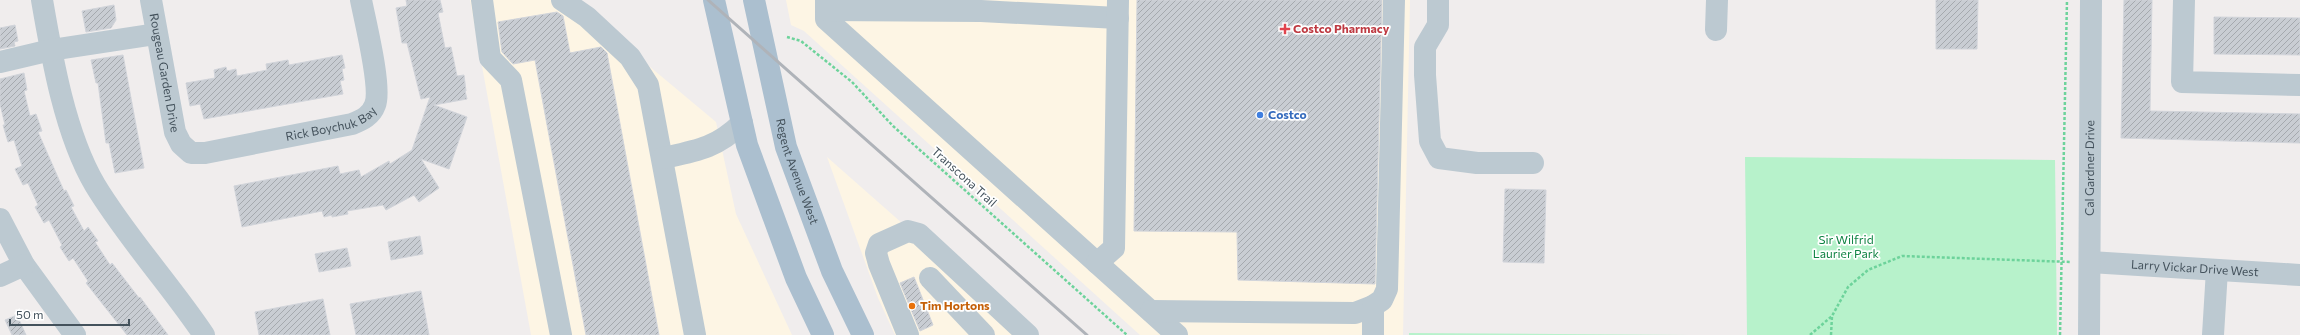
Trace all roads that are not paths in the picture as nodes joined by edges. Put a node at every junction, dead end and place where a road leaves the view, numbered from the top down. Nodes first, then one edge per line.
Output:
1 (42, 0) edge
2 (151, 0) edge
3 (361, 0) edge
4 (482, 0) edge
5 (562, 0) edge
6 (714, 0) edge
7 (754, 0) edge
8 (1394, 0) edge
9 (1438, 0) edge
10 (1717, 0) edge
11 (2091, 0) edge
12 (2184, 0) edge
13 (826, 5) edge
14 (902, 5) edge
15 (981, 6) edge
16 (1118, 9) edge
17 (1716, 30) dead end
18 (156, 34) junction
19 (51, 50) junction
20 (0, 62) edge
21 (2300, 85) edge
22 (742, 123) junction
23 (181, 144) joint
24 (663, 158) junction
25 (1533, 163) dead end
26 (0, 219) edge
27 (2090, 262) junction
28 (1097, 263) junction
29 (24, 265) junction
30 (2217, 270) junction
31 (2300, 275) edge
32 (0, 276) edge
33 (930, 278) dead end
34 (1373, 306) junction
35 (1151, 311) junction
36 (973, 332) edge
37 (1022, 333) edge
38 (75, 335) edge
39 (204, 335) edge
40 (561, 335) edge
41 (695, 335) edge
42 (823, 335) edge
43 (863, 335) edge
44 (908, 335) edge
45 (1177, 335) edge
46 (1373, 335) edge
47 (2089, 335) edge
48 (2213, 335) edge

1 - 19 street
2 - 18 street, Rougeau Garden Drive
3 - 23 street, Rick Boychuk Bay
4 - 40 street
5 - 24 street
6 - 22 main road
7 - 43 main road, Regent Avenue West
8 - 34 street
9 - 25 street
10 - 17 street
11 - 27 street, Cal Gardner Drive
12 - 21 street
13 - 14 street
13 - 28 street
14 - 15 street
15 - 16 street
16 - 28 street
18 - 19 street
18 - 23 street, Rougeau Garden Drive
19 - 20 street
19 - 39 street
22 - 24 street
22 - 42 main road
24 - 41 street
26 - 29 street
27 - 30 street, Larry Vickar Drive West
27 - 47 street, Cal Gardner Drive
28 - 35 street
29 - 32 street
29 - 38 street
30 - 31 street, Larry Vickar Drive West
30 - 48 street
33 - 36 street
34 - 35 street
34 - 46 street
35 - 45 street
37 - 44 street

